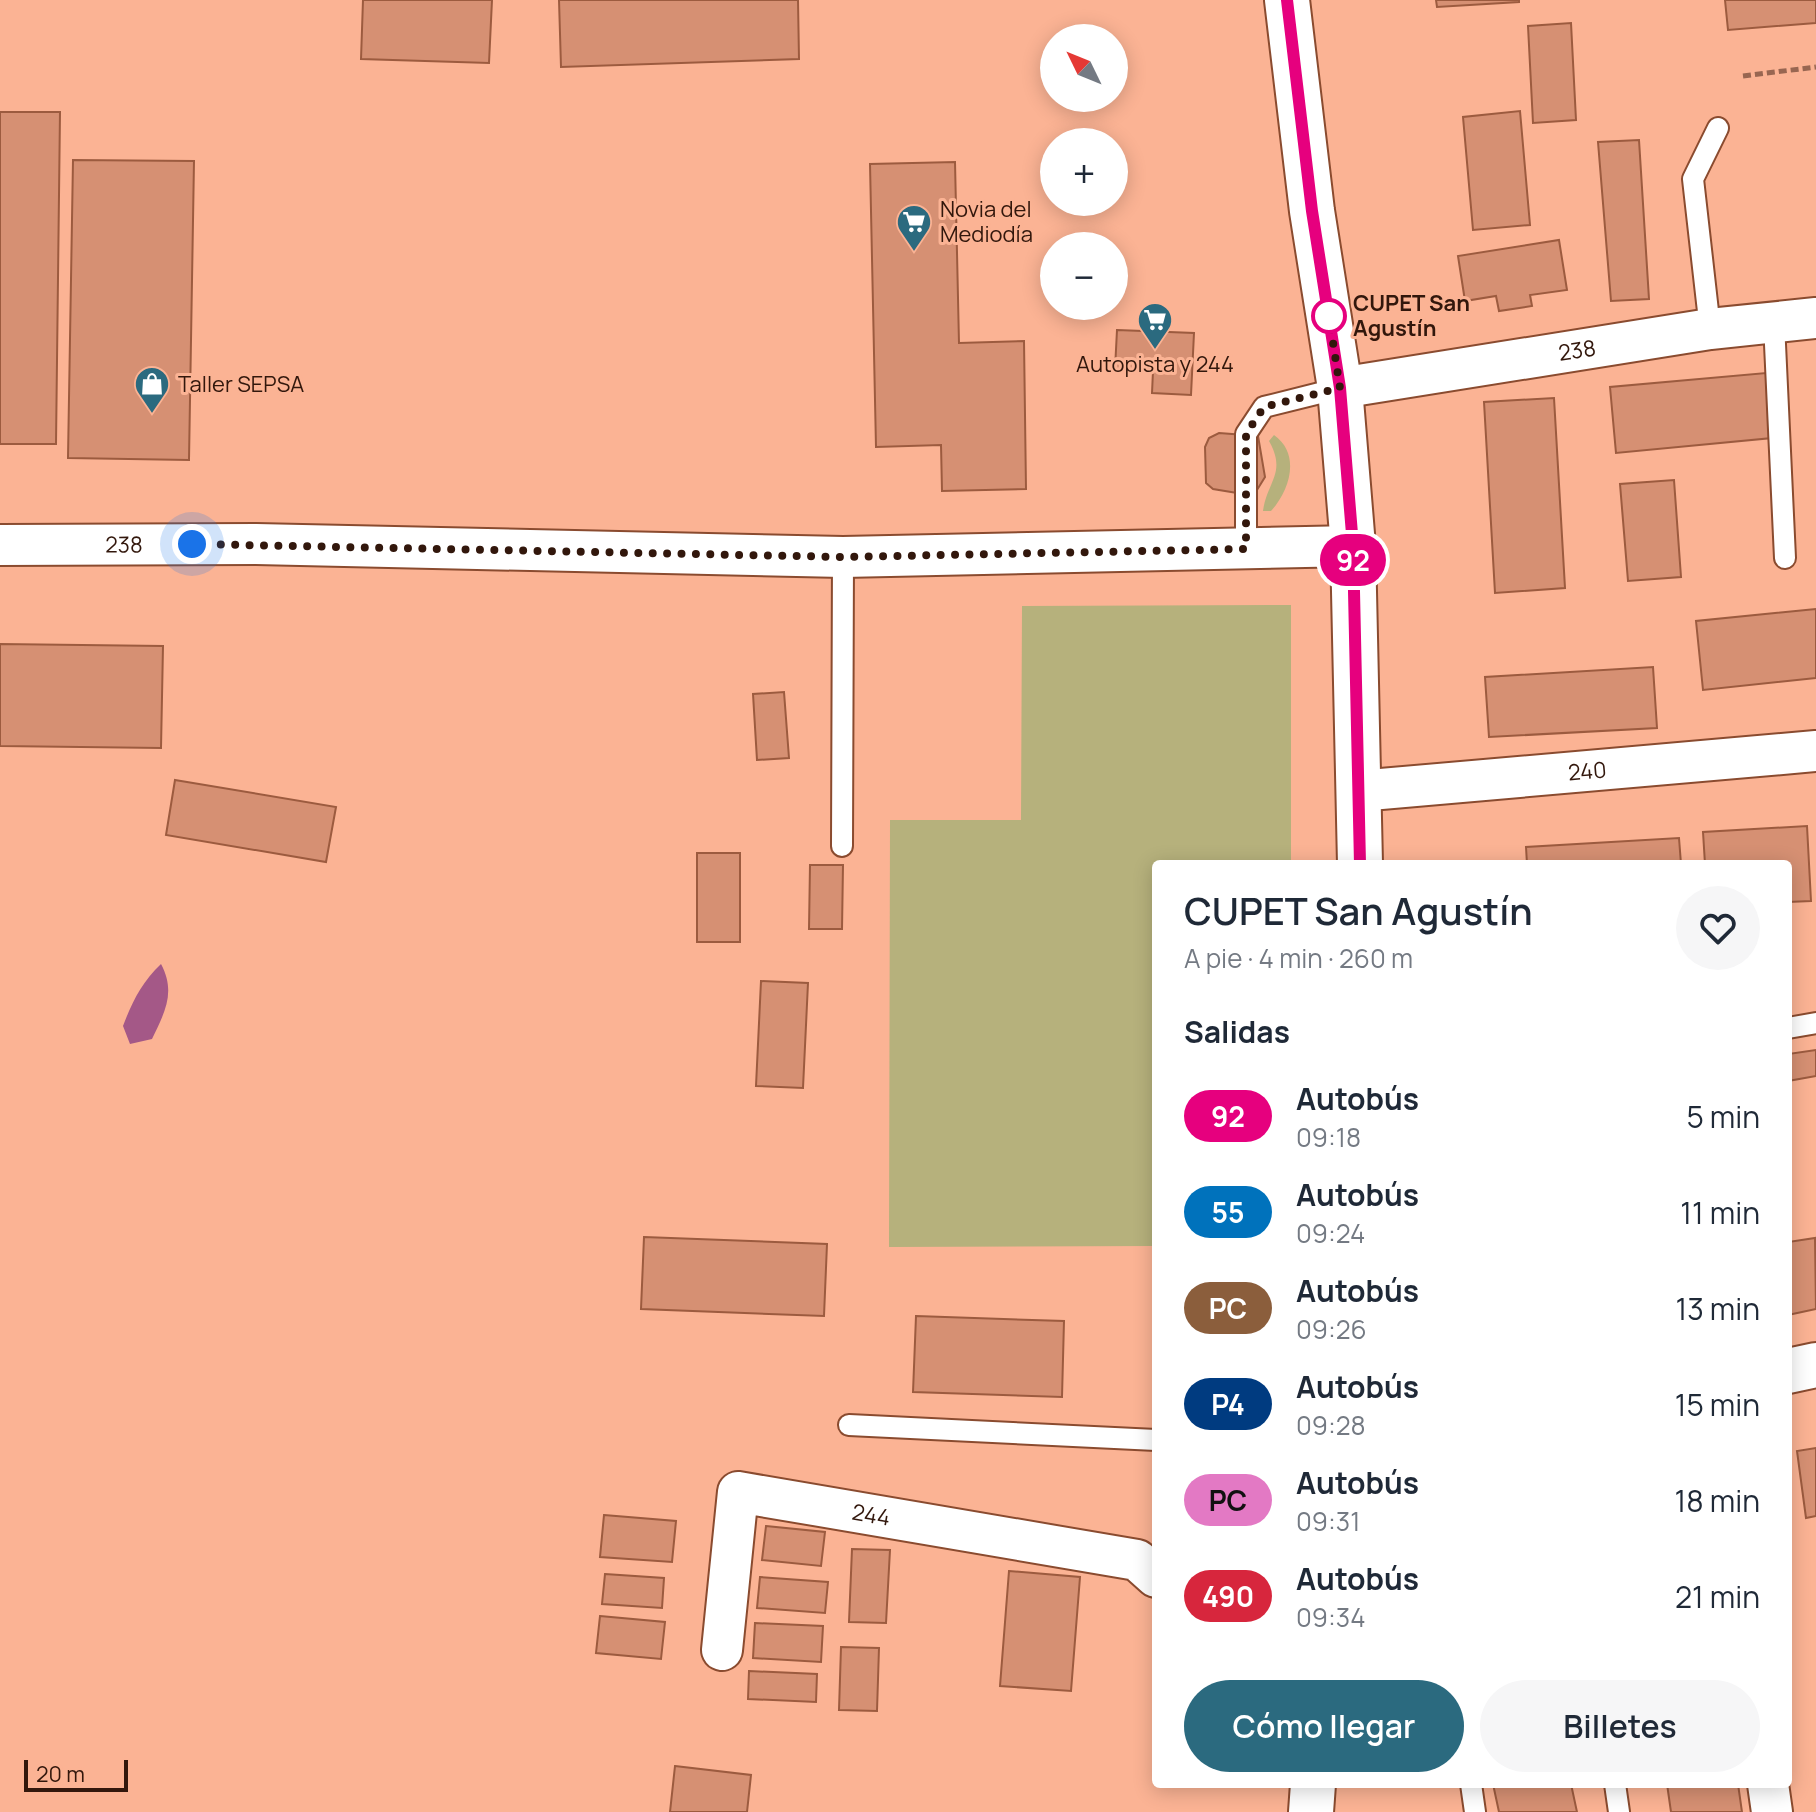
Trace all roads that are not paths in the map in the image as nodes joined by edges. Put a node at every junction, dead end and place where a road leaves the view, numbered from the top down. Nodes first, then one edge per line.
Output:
1 (1287, 0) edge
2 (1718, 128) dead end
3 (1816, 318) edge
4 (1774, 323) junction
5 (1710, 329) junction
6 (1340, 388) junction
7 (0, 545) edge
8 (1353, 546) junction
9 (1246, 549) junction
10 (843, 557) junction
11 (1785, 558) dead end
12 (1816, 751) edge
13 (1358, 791) junction
14 (842, 846) dead end
15 (1360, 860) edge
16 (1816, 1023) edge
17 (1792, 1027) edge
18 (1816, 1365) edge
19 (1792, 1370) edge
20 (849, 1425) dead end
21 (1152, 1440) edge
22 (1152, 1573) edge
23 (722, 1650) dead end
24 (1313, 1788) edge
25 (1472, 1788) edge
26 (1616, 1788) edge
27 (1769, 1788) edge
28 (1311, 1812) edge
29 (1475, 1812) edge
30 (1619, 1812) edge
31 (1772, 1812) edge

1 - 6 main road
2 - 5 lane
3 - 4 street, 238
4 - 5 street, 238
4 - 11 lane
5 - 6 street, 238
6 - 8 main road
6 - 9 lane
7 - 10 street, 238
8 - 9 street, 238
8 - 13 main road
9 - 10 street, 238
10 - 14 lane
12 - 13 street, 240
13 - 15 main road
16 - 17 lane
18 - 19 main road
20 - 21 lane
22 - 23 street, 244
24 - 28 main road
25 - 29 lane
26 - 30 lane
27 - 31 street

